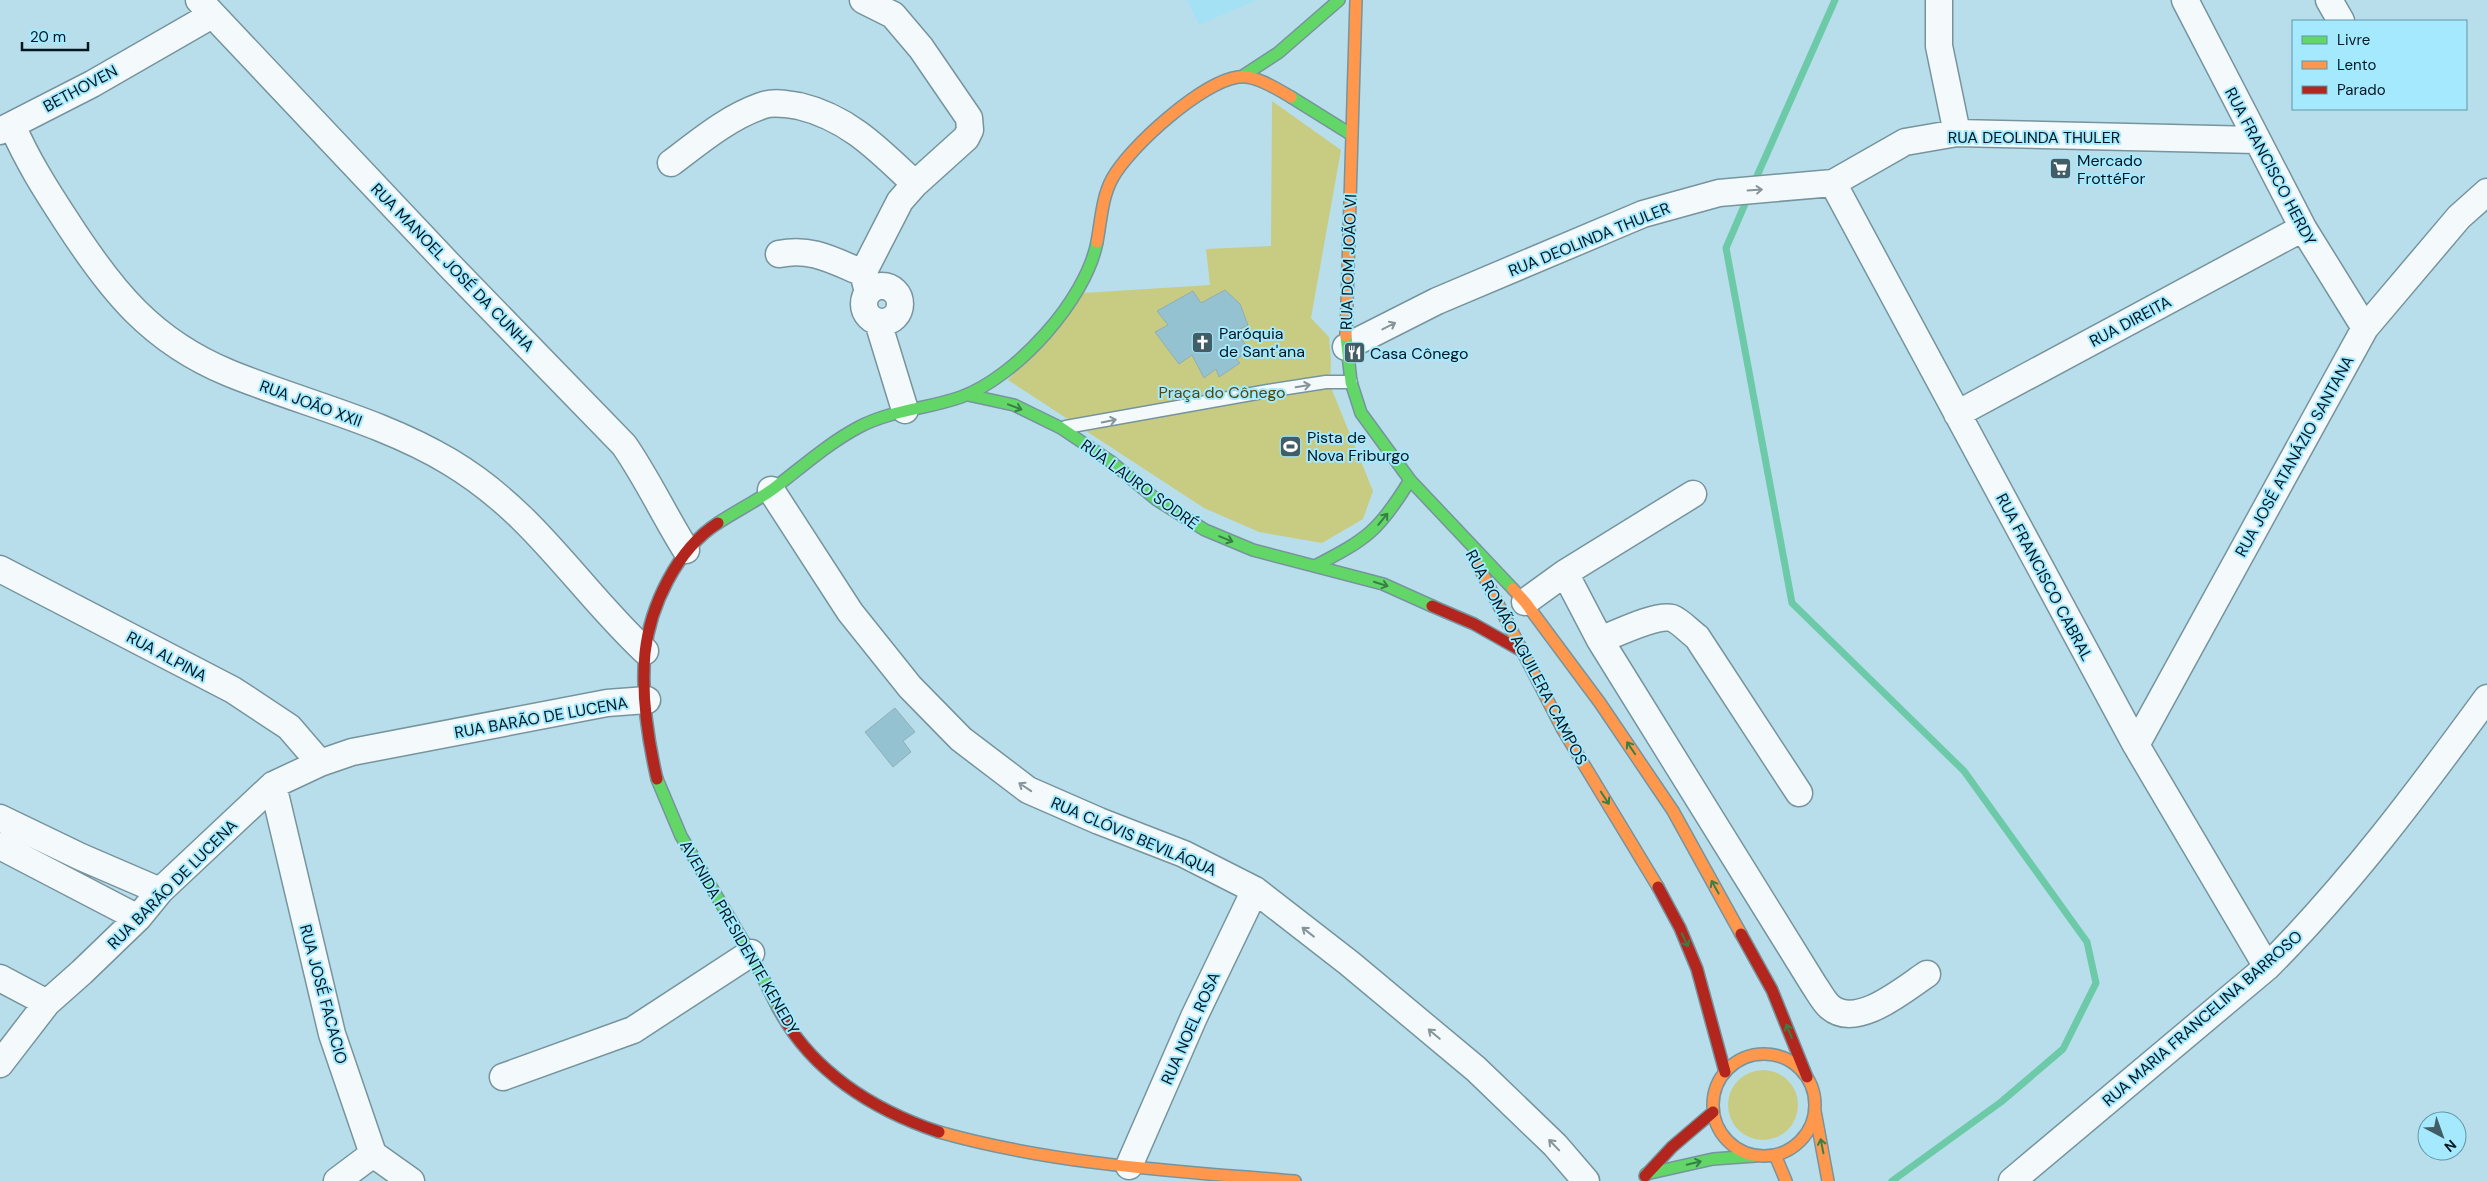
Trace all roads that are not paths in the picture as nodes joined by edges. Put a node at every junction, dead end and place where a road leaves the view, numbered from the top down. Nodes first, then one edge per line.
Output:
1 (863, 0) edge
2 (1339, 0) edge
3 (1356, 0) edge
4 (1939, 0) edge
5 (2185, 0) edge
6 (2329, 0) edge
7 (206, 7) edge
8 (2340, 20) edge
9 (1241, 77) junction
10 (6, 128) edge
11 (1957, 133) junction
12 (1352, 136) junction
13 (2256, 140) junction
14 (670, 163) dead end
15 (1832, 182) junction
16 (915, 184) junction
17 (2487, 192) edge
18 (2303, 228) junction
19 (779, 254) dead end
20 (866, 283) junction
21 (2364, 328) junction
22 (1346, 348) junction
23 (1351, 382) junction
24 (968, 395) junction
25 (905, 410) junction
26 (1957, 414) junction
27 (1061, 428) junction
28 (1410, 480) junction
29 (771, 490) junction
30 (1693, 494) dead end
31 (1467, 544) junction
32 (686, 550) junction
33 (1315, 566) junction
34 (0, 569) edge
35 (1566, 574) junction
36 (1525, 602) junction
37 (1600, 640) junction
38 (1520, 650) junction
39 (645, 651) junction
40 (2487, 698) edge
41 (647, 700) junction
42 (2136, 745) junction
43 (320, 763) junction
44 (273, 785) junction
45 (1800, 793) dead end
46 (0, 818) edge
47 (0, 846) edge
48 (1255, 890) junction
49 (160, 891) junction
50 (138, 918) junction
51 (751, 953) junction
52 (2266, 967) junction
53 (1927, 974) dead end
54 (0, 978) edge
55 (47, 1003) junction
56 (0, 1064) edge
57 (1725, 1072) junction
58 (503, 1077) dead end
59 (1807, 1077) junction
60 (1815, 1111) junction
61 (1713, 1112) junction
62 (373, 1154) junction
63 (1775, 1155) junction
64 (1756, 1156) junction
65 (1129, 1166) junction
66 (1642, 1178) edge
67 (337, 1181) edge
68 (412, 1181) edge
69 (1295, 1181) edge
70 (1586, 1181) edge
71 (1786, 1181) edge
72 (1828, 1181) edge
73 (2012, 1181) edge

1 - 16 street
2 - 9 street
3 - 12 street, RUA DOM JOÃO VI
4 - 11 street
5 - 13 street, RUA FRANCISCO HERDY
6 - 8 street
7 - 10 street, BETHOVEN
7 - 32 street, RUA MANOEL JOSÉ DA CUNHA
9 - 12 street
9 - 24 street
10 - 39 street, RUA JOÃO XXII
11 - 13 street, RUA DEOLINDA THULER
11 - 15 street, RUA DEOLINDA THULER
12 - 22 street, RUA DOM JOÃO VI
13 - 18 street, RUA FRANCISCO HERDY
14 - 16 street
22 -> 15 street, RUA DEOLINDA THULER
15 - 26 street, RUA FRANCISCO CABRAL
16 - 20 street
17 - 21 street, RUA JOSÉ ATANÁZIO SANTANA
18 - 21 street, RUA FRANCISCO HERDY
18 - 26 street, RUA DIREITA
19 - 20 street
20 - 25 street
21 - 42 street, RUA JOSÉ ATANÁZIO SANTANA
22 - 23 street, RUA DOM JOÃO VI
27 -> 23 lane
23 - 28 street, RUA DOM JOÃO VI
24 - 25 street, RUA BARÃO DE LUCENA
24 -> 27 street, RUA LAURO SODRÉ
25 - 29 street, RUA BARÃO DE LUCENA
26 - 42 street, RUA FRANCISCO CABRAL
27 -> 33 street, RUA LAURO SODRÉ
28 - 31 street, RUA DOM JOÃO VI
33 -> 28 street
29 - 32 street, RUA BARÃO DE LUCENA
48 -> 29 street, RUA CLÓVIS BEVILÁQUA
30 - 35 street
31 - 36 street, RUA ROMÃO AGUILERA CAMPOS
31 - 38 street, RUA ROMÃO AGUILERA CAMPOS
32 - 39 street, RUA BARÃO DE LUCENA
33 -> 38 street, RUA LAURO SODRÉ
34 - 43 street, RUA ALPINA
35 - 36 street
35 - 37 street
59 -> 36 street, RUA ROMÃO AGUILERA CAMPOS
37 - 45 street
37 - 53 street
38 -> 57 street, RUA ROMÃO AGUILERA CAMPOS
39 - 41 street, RUA BARÃO DE LUCENA
40 - 52 street, RUA MARIA FRANCELINA BARROSO
41 - 43 street, RUA BARÃO DE LUCENA
41 - 51 street, AVENIDA PRESIDENTE KENEDY
42 - 52 street, RUA FRANCISCO CABRAL
43 - 44 street, RUA BARÃO DE LUCENA
44 - 49 street, RUA BARÃO DE LUCENA
44 - 62 street, RUA JOSÉ FACACIO
46 - 49 street
47 - 50 street
48 - 65 street, RUA NOEL ROSA
70 -> 48 street, RUA CLÓVIS BEVILÁQUA
49 - 50 street, RUA BARÃO DE LUCENA
50 - 55 street, RUA BARÃO DE LUCENA
51 - 58 street
51 - 65 street, AVENIDA PRESIDENTE KENEDY
52 - 73 street, RUA MARIA FRANCELINA BARROSO
54 - 55 street
55 - 56 street, RUA BARÃO DE LUCENA
57 - 59 street
57 - 61 street
59 - 60 street
60 - 63 street
72 -> 60 street
61 - 64 street
61 - 66 street
62 - 67 street
62 - 68 street
63 - 64 street
63 - 71 street
66 -> 64 street
65 - 69 street, AVENIDA PRESIDENTE KENEDY

